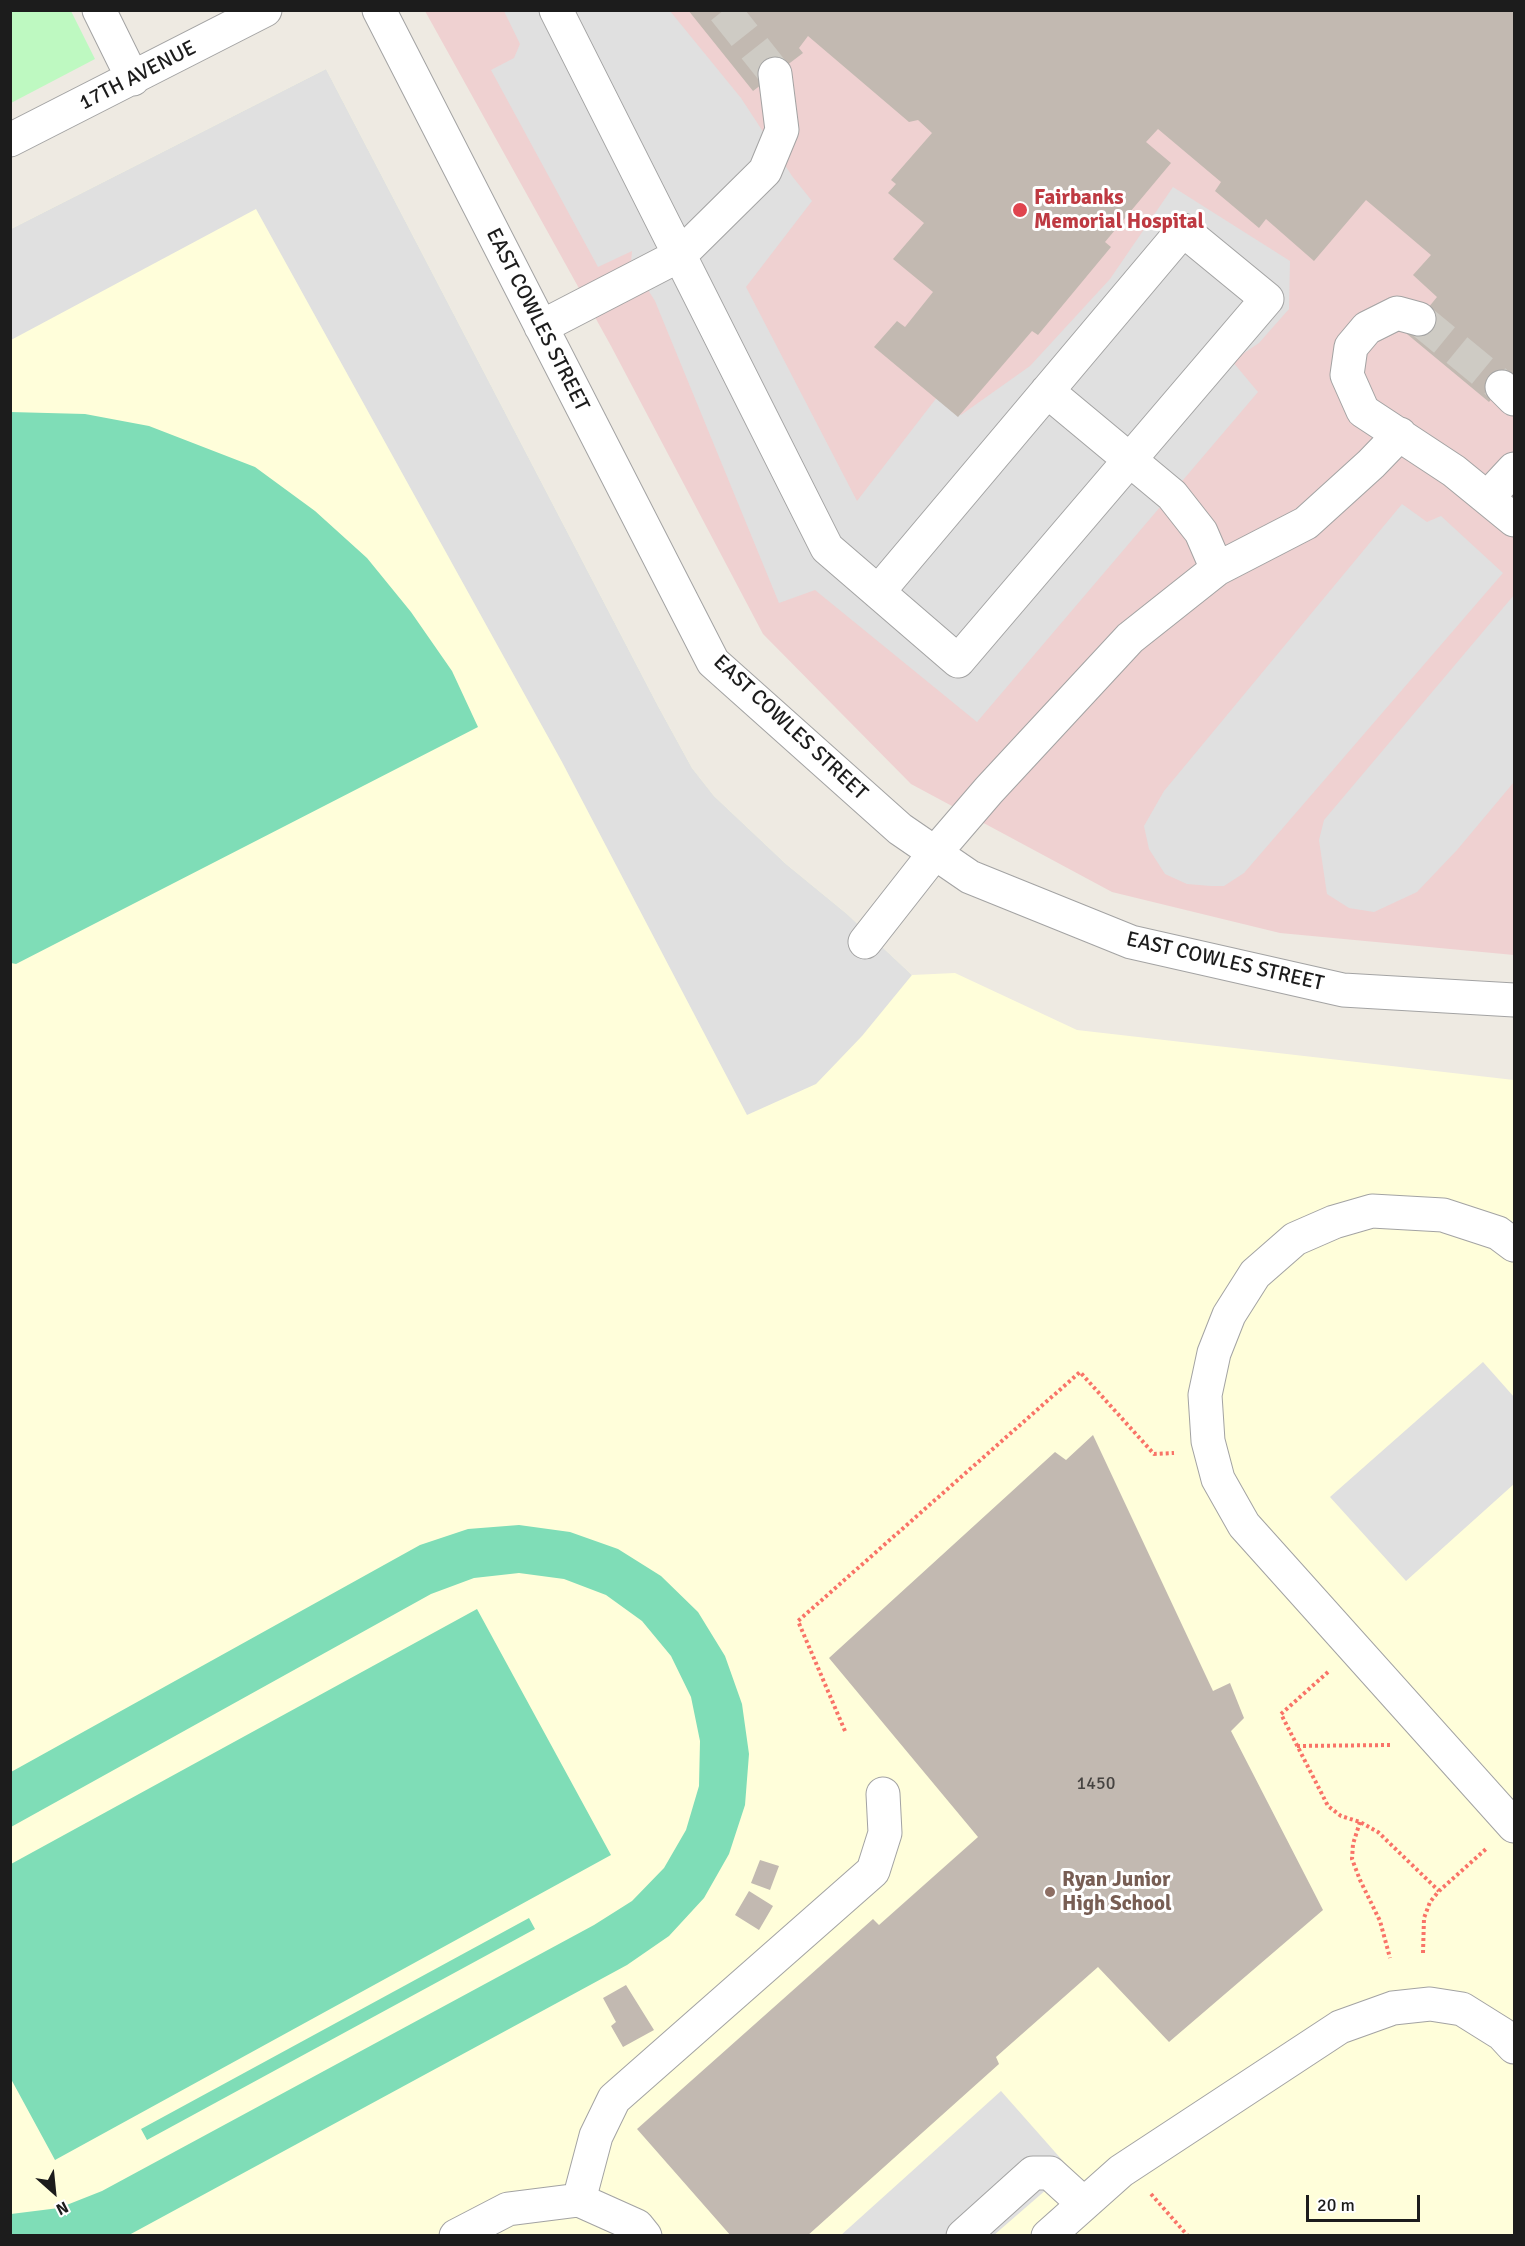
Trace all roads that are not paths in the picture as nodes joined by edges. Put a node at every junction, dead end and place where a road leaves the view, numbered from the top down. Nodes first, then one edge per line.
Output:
1 (99, 10) edge
2 (379, 10) edge
3 (556, 10) edge
4 (249, 14) edge
5 (775, 74) tunnel mouth
6 (133, 79) junction
7 (10, 140) edge
8 (680, 255) junction
9 (1419, 320) tunnel mouth
10 (541, 327) junction
11 (1047, 392) junction
12 (1400, 434) junction
13 (1129, 460) junction
14 (1515, 469) edge
15 (1487, 498) junction
16 (1515, 520) edge
17 (1217, 569) junction
18 (878, 592) junction
19 (934, 855) junction
20 (865, 942) dead end
21 (1515, 1000) edge
22 (1515, 1245) edge
23 (883, 1794) dead end
24 (1502, 1836) edge
25 (1515, 2047) edge
26 (579, 2200) junction
27 (1084, 2204) junction
28 (456, 2235) edge
29 (645, 2235) edge
30 (963, 2235) edge
31 (1048, 2235) edge

1 - 6 street
2 - 10 street, EAST COWLES STREET
3 - 8 street
4 - 6 street, 17TH AVENUE
5 - 8 street
6 - 7 street, 17TH AVENUE
8 - 10 street
8 - 18 street
9 - 12 street
10 - 19 street, EAST COWLES STREET
11 - 13 street
11 - 13 street
11 - 18 street
12 - 15 street
12 - 17 street
13 - 17 street
13 - 18 street
14 - 15 street
15 - 16 street
17 - 19 street
19 - 20 street
19 - 21 street, EAST COWLES STREET
22 - 24 street
23 - 26 street
25 - 27 street
26 - 28 street
26 - 29 street
27 - 30 street
27 - 31 street

